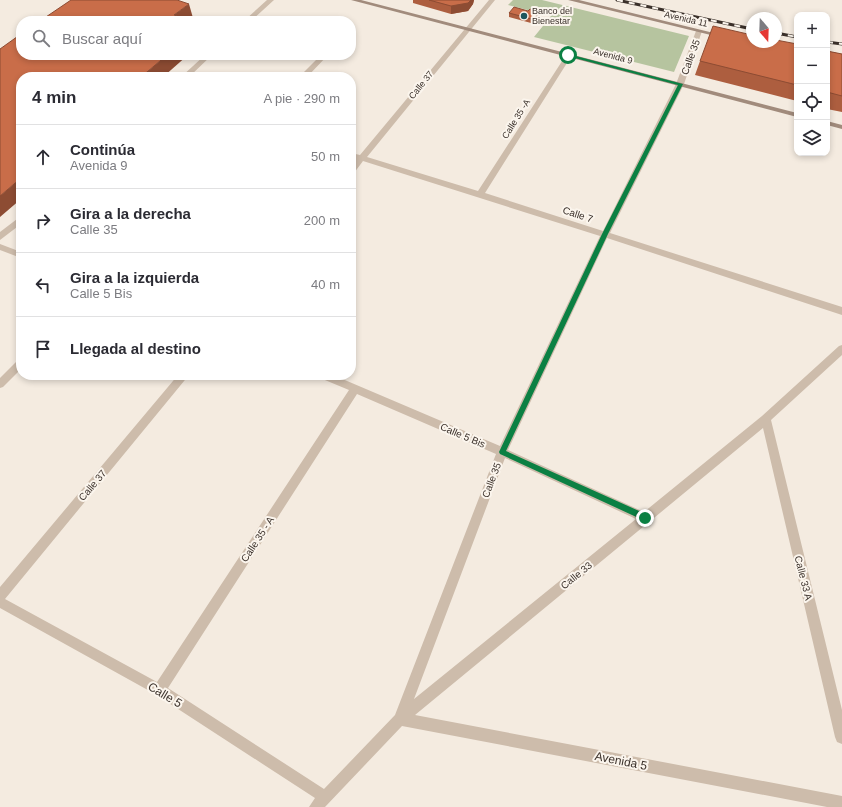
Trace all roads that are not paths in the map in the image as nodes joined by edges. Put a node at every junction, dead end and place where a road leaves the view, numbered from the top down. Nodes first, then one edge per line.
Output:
1 (271, 0) edge
2 (354, 0) edge
3 (492, 0) edge
4 (572, 0) edge
5 (253, 16) edge
6 (467, 29) junction
7 (699, 31) junction
8 (729, 38) edge
9 (568, 55) junction
10 (204, 60) edge
11 (320, 60) edge
12 (190, 72) edge
13 (308, 72) edge
14 (680, 84) junction
15 (794, 114) edge
16 (830, 124) edge
17 (842, 127) edge
18 (356, 156) edge
19 (362, 158) junction
20 (356, 165) edge
21 (480, 194) junction
22 (16, 223) edge
23 (605, 234) junction
24 (0, 237) edge
25 (0, 246) edge
26 (16, 253) edge
27 (842, 311) edge
28 (842, 349) edge
29 (16, 368) edge
30 (180, 380) edge
31 (336, 380) edge
32 (0, 384) edge
33 (356, 388) junction
34 (766, 419) junction
35 (502, 452) junction
36 (645, 518) junction
37 (0, 596) edge
38 (0, 602) edge
39 (159, 690) junction
40 (400, 719) junction
41 (842, 737) edge
42 (320, 802) edge
43 (842, 803) edge

1 - 5 street
2 - 6 main road, Avenida 9
3 - 6 street, Calle 37
4 - 7 main road, Avenida 11
6 - 9 main road, Avenida 9
6 - 19 street, Calle 37
7 - 8 main road, Avenida 11
7 - 14 street, Calle 35
9 - 14 main road, Avenida 9
9 - 21 street, Calle 35 -A
10 - 12 street
11 - 13 street
14 - 15 main road, Avenida 9
14 - 23 street, Calle 35
16 - 17 main road
18 - 19 street, Calle 7
19 - 20 street, Calle 37
19 - 21 street, Calle 7
21 - 23 street, Calle 7
22 - 24 street
23 - 27 street, Calle 7
23 - 35 street, Calle 35
25 - 26 street
28 - 34 street, Calle 33
29 - 32 street
30 - 37 street, Calle 37
31 - 33 street, Calle 5 Bis
33 - 35 street, Calle 5 Bis
33 - 39 street, Calle 35 - A
34 - 36 street, Calle 33
34 - 41 street, Calle 33 A
35 - 36 street, Calle 5 Bis
35 - 40 street, Calle 35
36 - 40 street, Calle 33
38 - 39 street, Calle 5
39 - 42 street, Calle 5
40 - 42 street, Calle 33
40 - 43 street, Avenida 5

